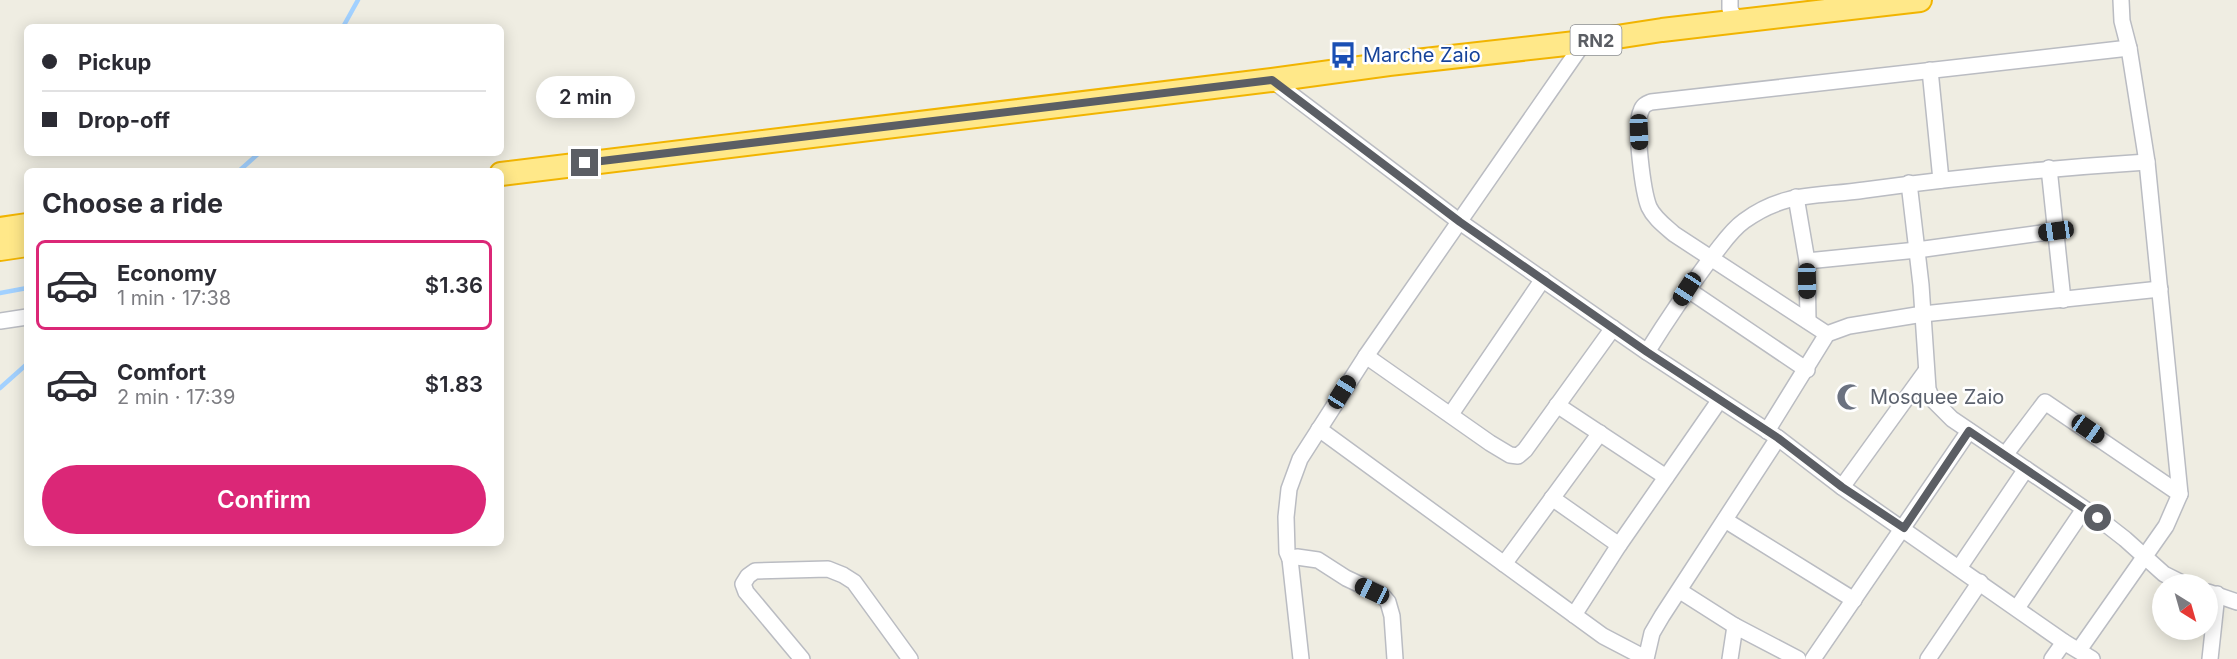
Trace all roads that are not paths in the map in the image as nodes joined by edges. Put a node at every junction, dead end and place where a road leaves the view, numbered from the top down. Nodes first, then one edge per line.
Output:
1 (1730, 0) edge
2 (1920, 0) edge
3 (2121, 0) edge
4 (1737, 22) junction
5 (1584, 42) junction
6 (2129, 48) junction
7 (1930, 70) junction
8 (1272, 80) junction
9 (2147, 162) junction
10 (2049, 168) junction
11 (504, 174) edge
12 (1941, 180) junction
13 (1909, 183) junction
14 (1796, 197) junction
15 (1460, 222) junction
16 (24, 225) edge
17 (0, 229) edge
18 (2056, 231) junction
19 (24, 245) edge
20 (0, 249) edge
21 (1917, 250) junction
22 (1711, 258) junction
23 (1807, 261) junction
24 (1543, 279) junction
25 (1687, 289) junction
26 (2160, 289) junction
27 (2063, 300) junction
28 (1923, 314) junction
29 (24, 317) edge
30 (0, 321) edge
31 (1808, 321) junction
32 (1613, 328) junction
33 (1827, 334) junction
34 (1647, 352) junction
35 (1366, 356) junction
36 (1807, 370) junction
37 (1926, 371) junction
38 (1719, 401) junction
39 (1557, 405) junction
40 (1451, 414) junction
41 (1319, 429) junction
42 (1969, 431) junction
43 (1600, 433) junction
44 (1773, 434) junction
45 (2005, 455) junction
46 (2026, 469) junction
47 (1666, 477) junction
48 (1842, 487) junction
49 (2180, 494) junction
50 (1552, 498) junction
51 (2084, 509) junction
52 (1725, 520) junction
53 (1904, 528) junction
54 (1619, 545) junction
55 (2145, 556) junction
56 (1290, 559) junction
57 (1504, 564) junction
58 (1959, 568) junction
59 (2164, 574) edge
60 (1980, 582) junction
61 (1680, 591) junction
62 (2218, 595) edge
63 (1854, 600) junction
64 (2237, 602) edge
65 (2017, 608) junction
66 (1574, 615) junction
67 (1735, 626) junction
68 (2211, 640) edge
69 (2064, 642) junction
70 (2079, 650) junction
71 (1637, 657) edge
72 (802, 659) edge
73 (910, 659) edge
74 (1301, 659) edge
75 (1395, 659) edge
76 (1730, 659) edge
77 (1798, 659) edge
78 (1813, 659) edge
79 (1928, 659) edge
80 (2052, 659) edge
81 (2092, 659) edge
82 (2210, 659) edge

1 - 4 street
2 - 4 highway, RN2
3 - 6 street
4 - 5 highway, RN2
5 - 8 highway, RN2
5 - 15 street
6 - 7 street
6 - 9 street
7 - 12 street
7 - 22 street
8 - 11 highway, RN2
8 - 15 street
9 - 10 street
9 - 26 street
10 - 12 street
10 - 18 street
12 - 13 street
13 - 14 street
13 - 21 street
14 - 22 street
14 - 23 street
15 - 24 street
15 - 35 street
16 - 17 highway
18 - 21 street
18 - 27 street
19 - 20 highway
21 - 23 street
21 - 28 street
22 - 25 street
22 - 31 street
23 - 31 street
24 - 32 street
24 - 40 street
25 - 34 street
25 - 36 street
26 - 27 street
26 - 49 street
27 - 28 street
28 - 33 street
28 - 37 street
29 - 30 street
31 - 33 street
32 - 34 street
32 - 39 street
33 - 36 street
34 - 38 street
35 - 40 street
35 - 41 street
36 - 44 street
37 - 42 street
37 - 48 street
38 - 44 street
38 - 47 street
39 - 40 street
39 - 43 street
41 - 56 street
41 - 57 street
42 - 45 street
42 - 53 street
43 - 47 street
43 - 50 street
44 - 48 street
44 - 52 street
45 - 46 street
45 - 49 street
46 - 51 street
46 - 58 street
47 - 54 street
48 - 53 street
49 - 55 street
50 - 54 street
50 - 57 street
51 - 55 street
51 - 65 street
52 - 61 street
52 - 63 street
53 - 58 street
53 - 63 street
54 - 66 street
55 - 59 street
55 - 70 street
56 - 74 street
56 - 75 street
57 - 66 street
58 - 60 street
60 - 65 street
60 - 79 street
61 - 67 street
61 - 71 street
62 - 64 street
63 - 78 street
65 - 69 street
66 - 71 street
67 - 76 street
67 - 77 street
68 - 82 street
69 - 70 street
69 - 80 street
70 - 81 street
72 - 73 street

